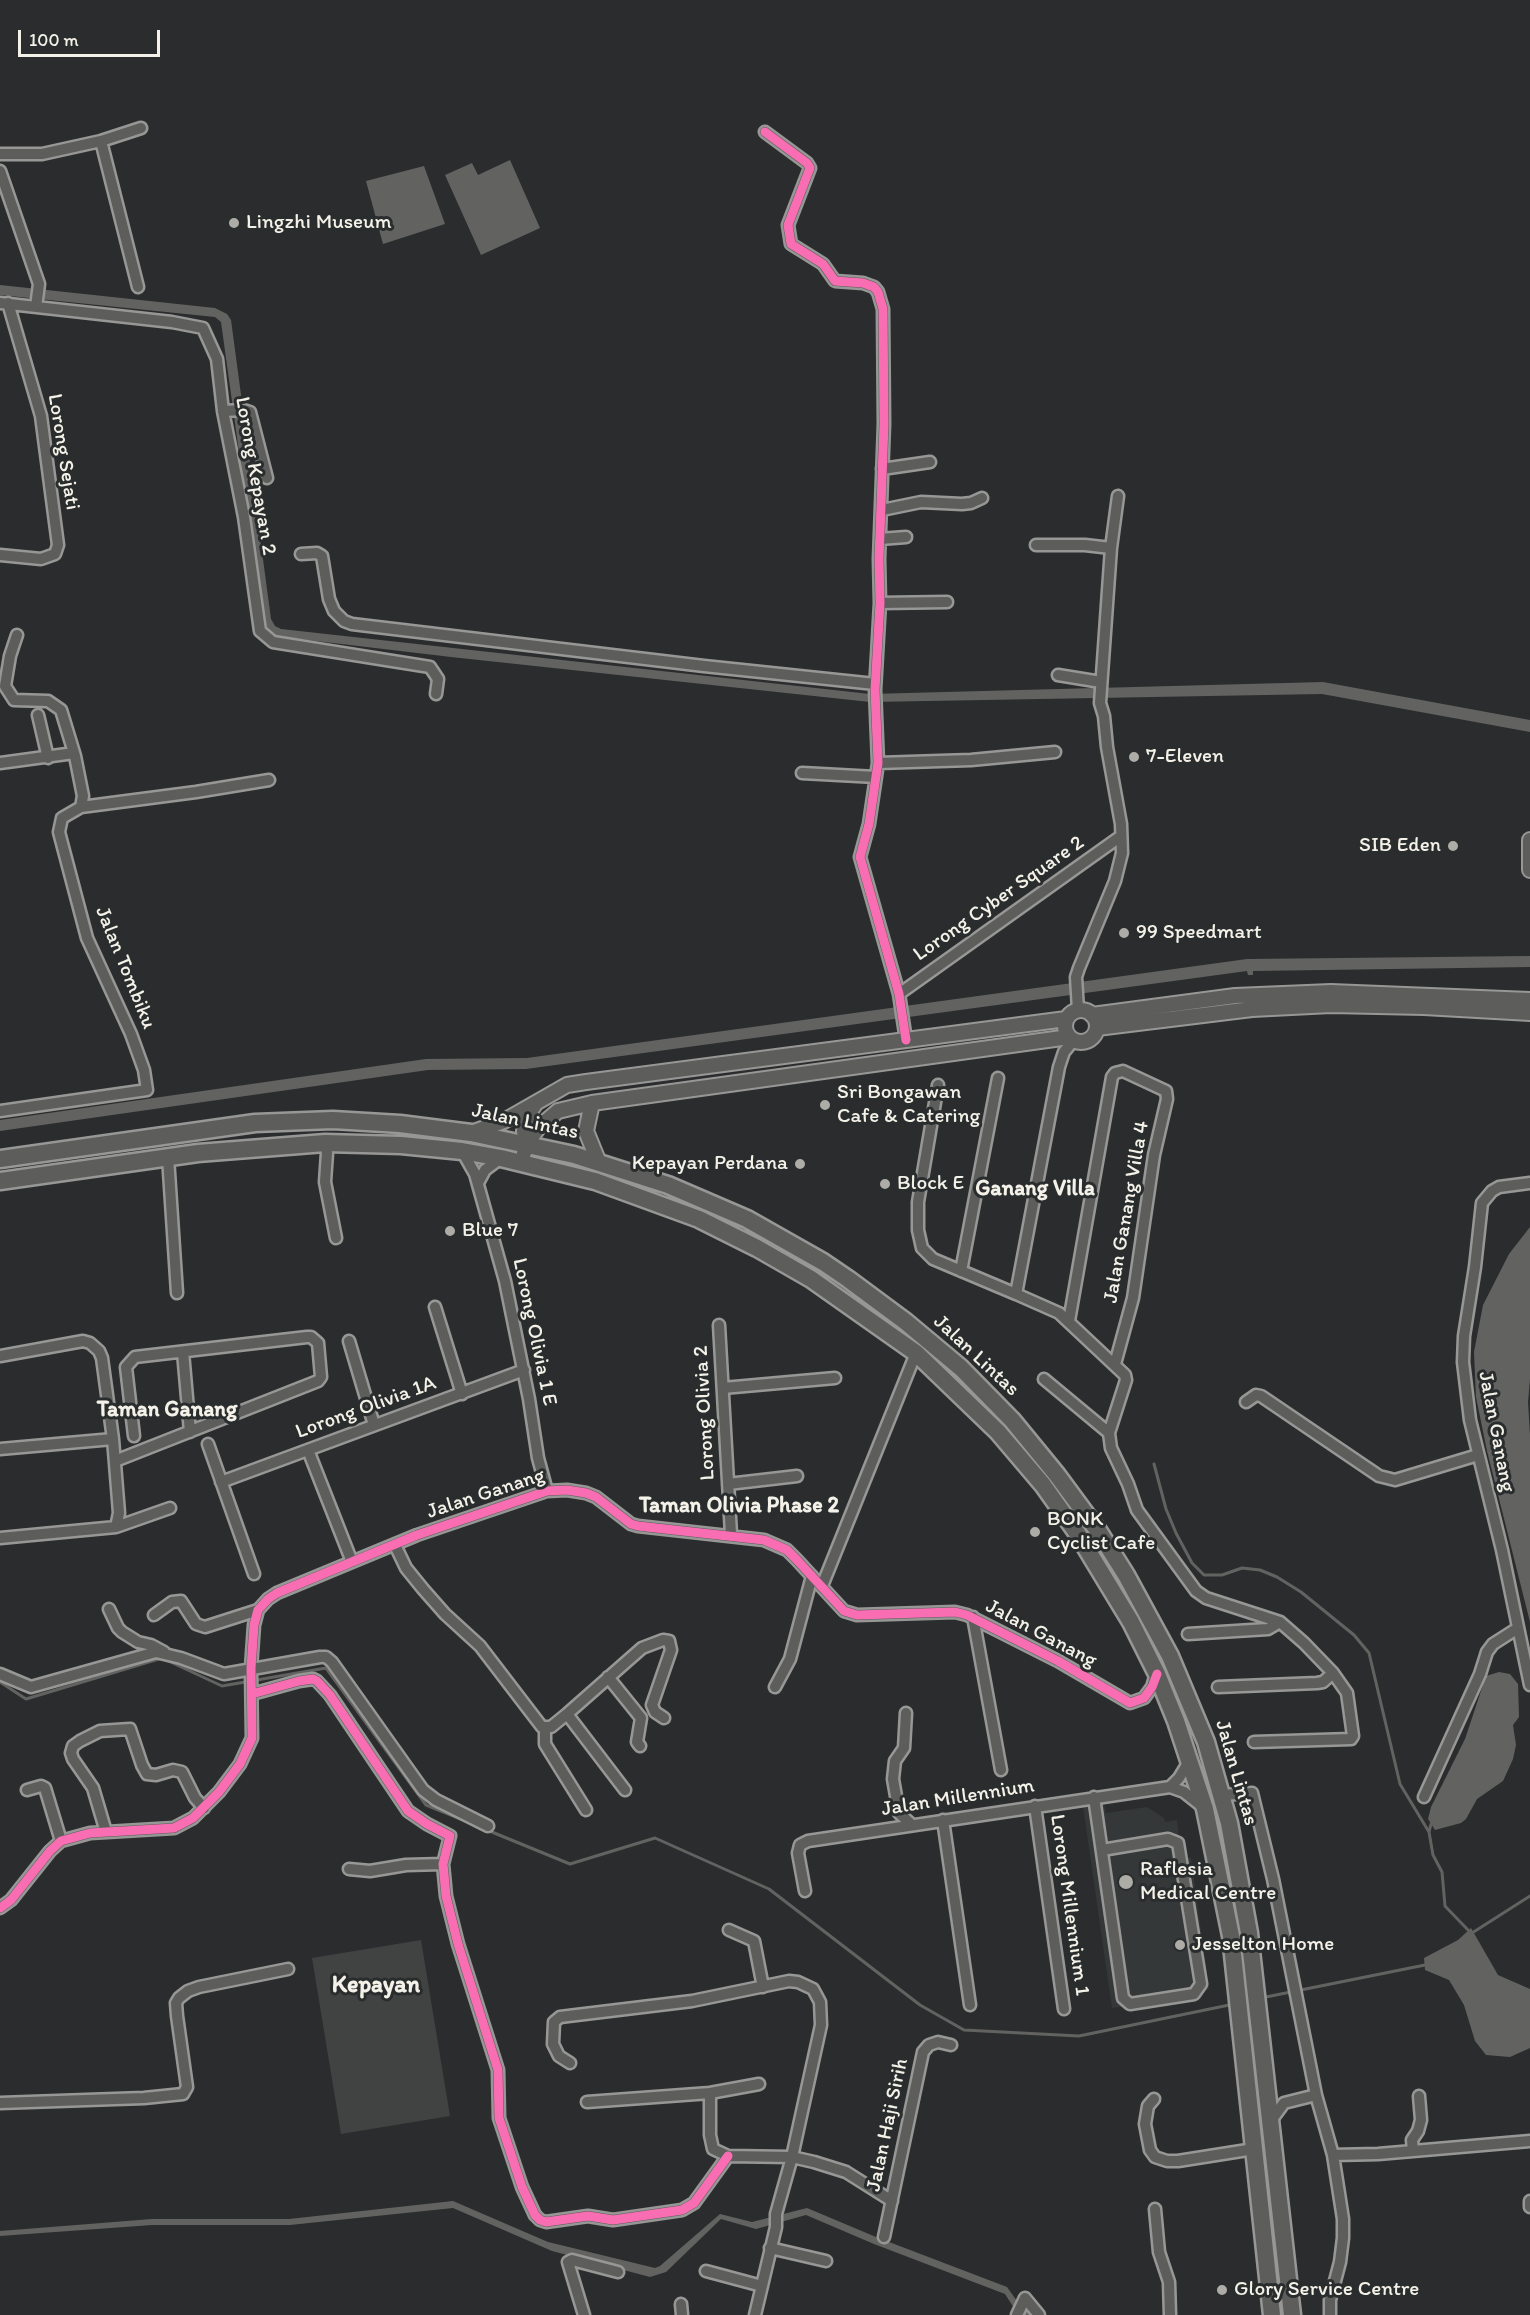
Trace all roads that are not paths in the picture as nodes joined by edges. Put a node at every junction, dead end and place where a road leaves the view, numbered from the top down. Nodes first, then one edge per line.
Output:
1 (141, 128) dead end
2 (765, 132) dead end
3 (101, 141) junction
4 (0, 154) edge
5 (0, 171) edge
6 (138, 287) dead end
7 (4, 303) edge
8 (36, 304) junction
9 (227, 411) junction
10 (930, 462) dead end
11 (882, 470) junction
12 (267, 478) dead end
13 (1118, 496) dead end
14 (982, 498) dead end
15 (882, 510) junction
16 (906, 537) dead end
17 (880, 539) junction
18 (1036, 545) dead end
19 (1111, 548) junction
20 (301, 554) dead end
21 (0, 555) edge
22 (947, 602) dead end
23 (880, 603) junction
24 (17, 635) dead end
25 (1058, 675) dead end
26 (1101, 685) junction
27 (875, 687) junction
28 (436, 694) dead end
29 (38, 715) dead end
30 (1055, 752) dead end
31 (74, 753) junction
32 (48, 758) junction
33 (0, 763) edge
34 (878, 763) junction
35 (802, 773) dead end
36 (876, 777) junction
37 (269, 780) dead end
38 (81, 807) junction
39 (1121, 836) junction
40 (1530, 840) edge
41 (1530, 870) edge
42 (900, 999) junction
43 (1530, 1000) edge
44 (1078, 1005) junction
45 (1530, 1012) edge
46 (1092, 1014) junction
47 (1066, 1019) junction
48 (1097, 1028) junction
49 (1071, 1039) junction
50 (906, 1040) junction
51 (998, 1078) dead end
52 (938, 1085) dead end
53 (592, 1103) junction
54 (535, 1104) junction
55 (0, 1111) edge
56 (327, 1120) junction
57 (471, 1133) junction
58 (325, 1143) junction
59 (386, 1145) junction
60 (526, 1145) junction
61 (462, 1151) junction
62 (168, 1157) junction
63 (501, 1158) junction
64 (0, 1160) edge
65 (599, 1162) junction
66 (522, 1163) junction
67 (0, 1181) edge
68 (478, 1182) junction
69 (1530, 1183) edge
70 (336, 1238) dead end
71 (961, 1271) junction
72 (177, 1293) dead end
73 (1016, 1293) junction
74 (435, 1307) dead end
75 (1068, 1321) junction
76 (719, 1325) dead end
77 (349, 1341) dead end
78 (183, 1352) junction
79 (916, 1353) junction
80 (0, 1356) edge
81 (1114, 1364) junction
82 (961, 1368) junction
83 (524, 1370) junction
84 (835, 1378) dead end
85 (1044, 1379) dead end
86 (950, 1385) junction
87 (723, 1388) junction
88 (462, 1394) junction
89 (1246, 1402) dead end
90 (374, 1425) junction
91 (190, 1432) junction
92 (1109, 1433) junction
93 (134, 1436) dead end
94 (113, 1439) junction
95 (208, 1444) dead end
96 (0, 1449) edge
97 (308, 1450) junction
98 (1478, 1455) junction
99 (115, 1461) junction
100 (797, 1476) dead end
101 (221, 1482) junction
102 (728, 1484) junction
103 (547, 1491) junction
104 (170, 1508) dead end
105 (116, 1527) junction
106 (731, 1534) junction
107 (0, 1538) edge
108 (395, 1545) junction
109 (352, 1562) junction
110 (254, 1574) dead end
111 (812, 1576) junction
112 (822, 1586) junction
113 (109, 1609) dead end
114 (258, 1610) junction
115 (154, 1615) dead end
116 (973, 1617) junction
117 (1280, 1622) junction
118 (1518, 1628) junction
119 (1188, 1635) dead end
120 (164, 1652) junction
121 (251, 1670) junction
122 (1333, 1673) junction
123 (0, 1674) edge
124 (1156, 1674) junction
125 (608, 1677) junction
126 (1530, 1685) edge
127 (775, 1687) dead end
128 (1218, 1687) dead end
129 (252, 1691) junction
130 (1144, 1698) junction
131 (1170, 1706) junction
132 (906, 1713) dead end
133 (567, 1714) junction
134 (664, 1718) dead end
135 (545, 1729) junction
136 (1254, 1742) dead end
137 (640, 1746) dead end
138 (1190, 1760) junction
139 (1001, 1770) dead end
140 (1170, 1787) junction
141 (27, 1790) dead end
142 (625, 1790) dead end
143 (1222, 1795) junction
144 (1094, 1797) junction
145 (1424, 1797) dead end
146 (1035, 1806) junction
147 (204, 1808) junction
148 (1205, 1809) junction
149 (586, 1810) dead end
150 (943, 1820) junction
151 (912, 1825) junction
152 (488, 1826) dead end
153 (106, 1832) junction
154 (61, 1841) junction
155 (1102, 1850) junction
156 (443, 1864) junction
157 (349, 1869) dead end
158 (805, 1891) dead end
159 (0, 1908) edge
160 (729, 1930) dead end
161 (288, 1969) dead end
162 (763, 1986) junction
163 (970, 2005) dead end
164 (1064, 2010) dead end
165 (951, 2044) dead end
166 (570, 2063) dead end
167 (1266, 2083) junction
168 (759, 2084) dead end
169 (710, 2093) junction
170 (1316, 2095) junction
171 (1419, 2096) dead end
172 (1154, 2099) dead end
173 (1289, 2101) junction
174 (586, 2102) dead end
175 (0, 2103) edge
176 (1270, 2122) junction
177 (1530, 2141) edge
178 (1254, 2150) junction
179 (1413, 2151) junction
180 (1333, 2155) junction
181 (728, 2156) junction
182 (792, 2157) junction
183 (892, 2201) junction
184 (1530, 2201) edge
185 (1530, 2207) edge
186 (1155, 2209) dead end
187 (884, 2237) dead end
188 (770, 2248) junction
189 (826, 2261) dead end
190 (706, 2271) dead end
191 (618, 2272) dead end
192 (762, 2286) junction
193 (1017, 2314) edge
194 (584, 2315) edge
195 (755, 2315) edge
196 (1039, 2315) edge
197 (1170, 2315) edge
198 (1272, 2315) edge
199 (1292, 2315) edge
200 (1330, 2315) edge

1 - 3 street
2 - 11 street
3 - 4 street
3 - 6 street
5 - 8 street
7 - 8 street, Lorong Kepayan 2
7 - 21 street, Lorong Sejati
8 - 9 street, Lorong Kepayan 2
9 - 12 street
9 - 28 street, Lorong Kepayan 2
10 - 11 street
11 - 15 street
13 - 19 street
14 - 15 street
15 - 17 street
16 - 17 street
17 - 23 street
18 - 19 street
19 - 26 street
20 - 27 street
22 - 23 street
23 - 27 street
24 - 31 street
25 - 26 street
26 - 39 street
27 - 34 street
29 - 32 street
30 - 34 street
31 - 32 street
31 - 38 street
32 - 33 street
34 - 36 street
35 - 36 street
36 - 42 street
37 - 38 street
38 - 55 street, Jalan Tombiku
39 - 42 street, Lorong Cyber Square 2
39 - 44 street
40 - 41 street
42 - 50 street
43 - 45 street
43 - 46 street
44 - 46 street
44 - 47 street
45 - 48 street
46 - 48 street
47 - 49 street
47 - 50 street
48 - 49 street
49 - 53 street
49 - 73 street
50 - 54 street
51 - 71 street
52 - 71 street
53 - 60 street
53 - 65 street
54 - 57 street
54 - 60 street
56 - 57 highway, Jalan Lintas
56 - 59 highway
56 - 64 highway, Jalan Lintas
57 - 60 highway, Jalan Lintas
58 - 59 highway, Jalan Lintas
58 - 62 highway, Jalan Lintas
58 - 70 street
59 - 61 highway, Jalan Lintas
60 - 65 highway, Jalan Lintas
60 - 66 street
61 - 63 highway, Jalan Lintas
61 - 68 street, Lorong Olivia 1 E
62 - 67 highway, Jalan Lintas
62 - 72 street
63 - 66 highway, Jalan Lintas
63 - 68 street
65 - 82 highway, Jalan Lintas
66 - 79 highway, Jalan Lintas
68 - 83 street, Lorong Olivia 1 E
69 - 98 street, Jalan Ganang
71 - 73 street
73 - 75 street
74 - 88 street
75 - 81 street
75 - 81 street, Jalan Ganang Villa 4
76 - 87 street, Lorong Olivia 2
77 - 90 street
78 - 91 street
78 - 91 street
78 - 93 street
79 - 86 highway, Jalan Lintas
79 - 112 street
80 - 94 street
81 - 92 street
82 - 86 highway
82 - 143 highway, Jalan Lintas
83 - 88 street, Lorong Olivia 1A
83 - 103 street, Lorong Olivia 1 E
84 - 87 street
85 - 92 street
86 - 124 highway, Jalan Lintas
87 - 102 street, Lorong Olivia 2
88 - 90 street, Lorong Olivia 1A
89 - 98 street
90 - 97 street, Lorong Olivia 1A
91 - 99 street
92 - 117 street
94 - 96 street
94 - 99 street
95 - 101 street
97 - 101 street, Lorong Olivia 1A
97 - 109 street
98 - 118 street, Jalan Ganang
99 - 105 street
100 - 102 street
101 - 110 street
102 - 106 street, Lorong Olivia 2
103 - 106 street, Jalan Ganang
103 - 108 street, Jalan Ganang
104 - 105 street
105 - 107 street
106 - 111 street, Jalan Ganang
108 - 109 street, Jalan Ganang
108 - 135 street
109 - 114 street, Jalan Ganang
111 - 112 street, Jalan Ganang
111 - 127 street
112 - 116 street, Jalan Ganang
113 - 120 street
114 - 115 street
114 - 121 street
116 - 130 street, Jalan Ganang
116 - 139 street
117 - 119 street
117 - 122 street
118 - 126 street, Jalan Ganang
118 - 145 street
120 - 121 street
120 - 123 street
121 - 129 street
121 - 152 street
122 - 128 street
122 - 136 street
124 - 130 street
124 - 131 highway, Jalan Lintas
125 - 133 street
125 - 134 street
125 - 137 street
129 - 147 street
129 - 156 street
130 - 131 street, Jalan Ganang
131 - 138 highway, Jalan Lintas
132 - 151 street
133 - 135 street
133 - 142 street
135 - 149 street
138 - 140 street
138 - 148 highway, Jalan Lintas
140 - 144 street, Jalan Millennium
140 - 148 street
141 - 154 street
143 - 167 highway, Jalan Lintas
143 - 170 street
144 - 146 street, Jalan Millennium
144 - 155 street
146 - 150 street, Jalan Millennium
146 - 164 street, Lorong Millennium 1
147 - 153 street
147 - 153 street
148 - 178 highway, Jalan Lintas
150 - 151 street, Jalan Millennium
150 - 163 street
151 - 158 street, Jalan Millennium
153 - 154 street
154 - 159 street
155 - 155 street
156 - 157 street
156 - 181 street
160 - 162 street
161 - 175 street
162 - 166 street
162 - 182 street
165 - 183 street, Jalan Haji Sirih
167 - 173 street
167 - 176 highway, Jalan Lintas
168 - 169 street
169 - 174 street
169 - 181 street
170 - 173 street
170 - 180 street
171 - 179 street
172 - 178 street
173 - 176 street
176 - 199 highway, Jalan Lintas
177 - 179 street
178 - 198 highway, Jalan Lintas
179 - 180 street
180 - 200 street
181 - 182 street
182 - 183 street
182 - 188 street
183 - 187 street, Jalan Haji Sirih
184 - 185 street
186 - 197 street
188 - 189 street
188 - 192 street
190 - 192 street
191 - 194 street
192 - 195 street
193 - 196 street

